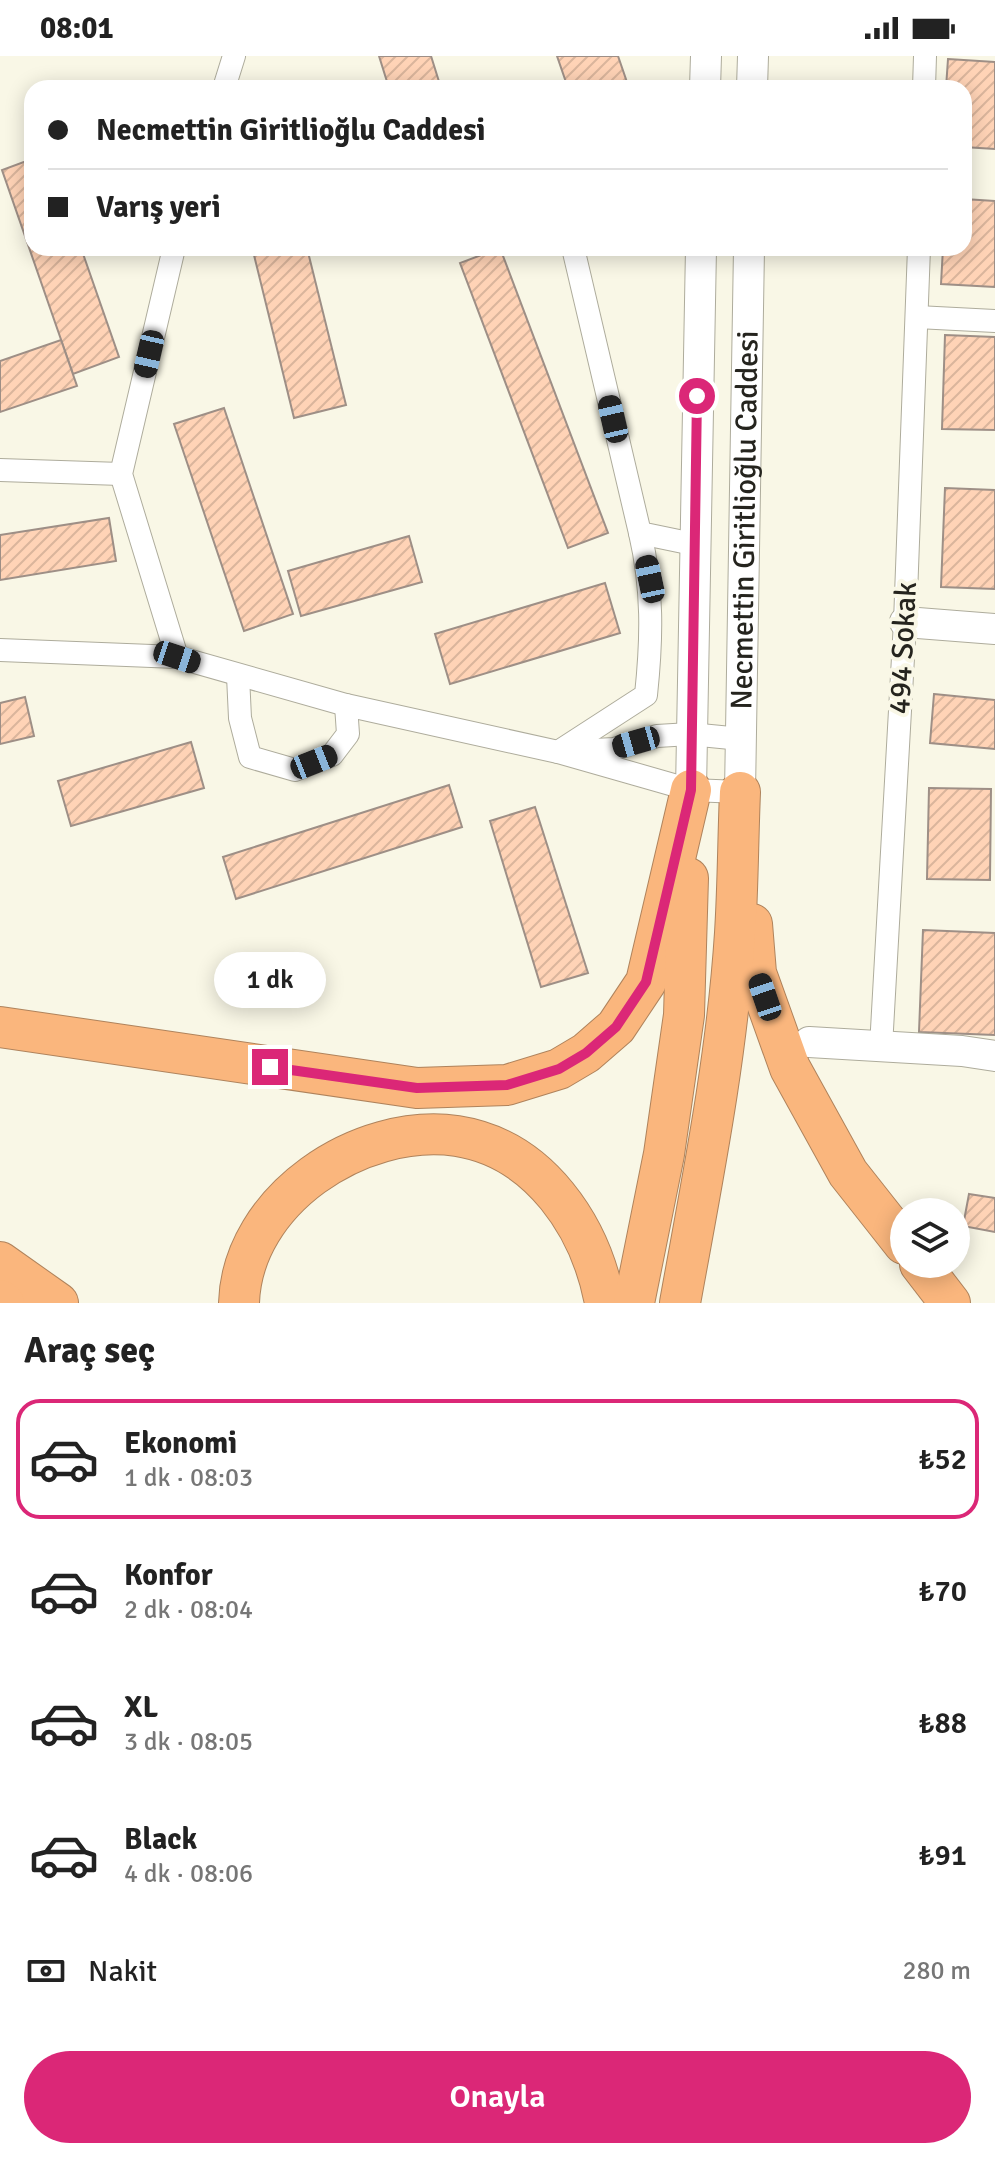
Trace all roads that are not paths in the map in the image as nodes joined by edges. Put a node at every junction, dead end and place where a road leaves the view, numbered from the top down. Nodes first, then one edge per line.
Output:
1 (234, 56) edge
2 (706, 56) edge
3 (753, 56) edge
4 (925, 56) edge
5 (226, 80) edge
6 (705, 80) edge
7 (752, 80) edge
8 (924, 80) edge
9 (172, 256) edge
10 (575, 256) edge
11 (701, 256) edge
12 (749, 256) edge
13 (919, 256) edge
14 (917, 317) junction
15 (995, 321) edge
16 (0, 470) edge
17 (121, 474) junction
18 (640, 533) junction
19 (693, 544) junction
20 (905, 622) junction
21 (995, 629) edge
22 (0, 650) edge
23 (177, 657) junction
24 (238, 676) junction
25 (346, 705) junction
26 (690, 734) junction
27 (741, 739) junction
28 (558, 752) junction
29 (691, 790) junction
30 (740, 792) junction
31 (0, 1027) edge
32 (809, 1042) dead end
33 (881, 1047) junction
34 (995, 1056) edge
35 (890, 1226) edge
36 (0, 1262) edge
37 (931, 1278) edge
38 (58, 1303) edge
39 (239, 1303) edge
40 (605, 1303) edge
41 (634, 1303) edge
42 (680, 1303) edge
43 (950, 1303) edge

1 - 5 street
2 - 6 street
3 - 7 street
4 - 8 street
9 - 17 street
10 - 18 street
11 - 19 street, Necmettin Giritlioğlu Caddesi
12 - 27 street, Necmettin Giritlioğlu Caddesi
13 - 14 street, 494 Sokak
14 - 15 street
14 - 20 street, 494 Sokak
16 - 17 street
17 - 23 street
18 - 19 street
18 - 28 street
19 - 26 street, Necmettin Giritlioğlu Caddesi
20 - 21 street
20 - 33 street, 494 Sokak
22 - 23 street
23 - 24 street
24 - 25 street
24 - 25 street
25 - 28 street
26 - 27 street
26 - 28 street
26 - 29 street, Necmettin Giritlioğlu Caddesi
27 - 30 street, Necmettin Giritlioğlu Caddesi
28 - 29 street
29 - 30 street
29 - 31 highway
29 - 41 highway
30 - 35 highway
30 - 42 highway
32 - 33 street
33 - 34 street
36 - 38 highway
37 - 43 highway
39 - 40 highway

